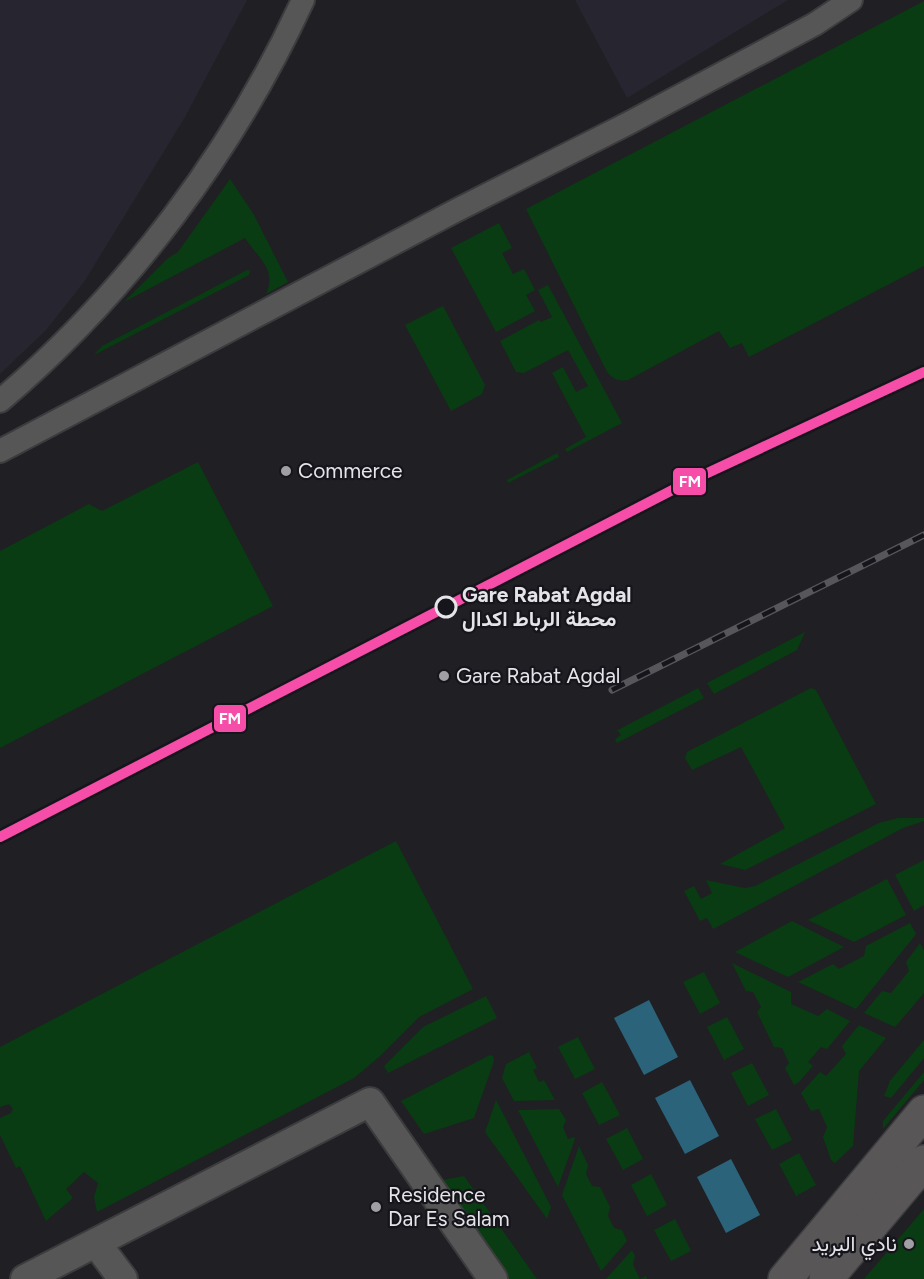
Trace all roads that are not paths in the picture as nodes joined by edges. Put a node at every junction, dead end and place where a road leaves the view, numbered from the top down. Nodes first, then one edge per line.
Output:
1 (303, 0) edge
2 (851, 0) edge
3 (0, 400) edge
4 (0, 451) edge
5 (924, 1112) edge
6 (924, 1162) edge
7 (96, 1243) junction
8 (829, 1277) edge
9 (25, 1279) edge
10 (123, 1279) edge
11 (493, 1279) edge
12 (785, 1279) edge

1 - 3 street
2 - 4 street
5 - 12 main road
6 - 8 main road
7 - 9 street
7 - 10 street
7 - 11 street

